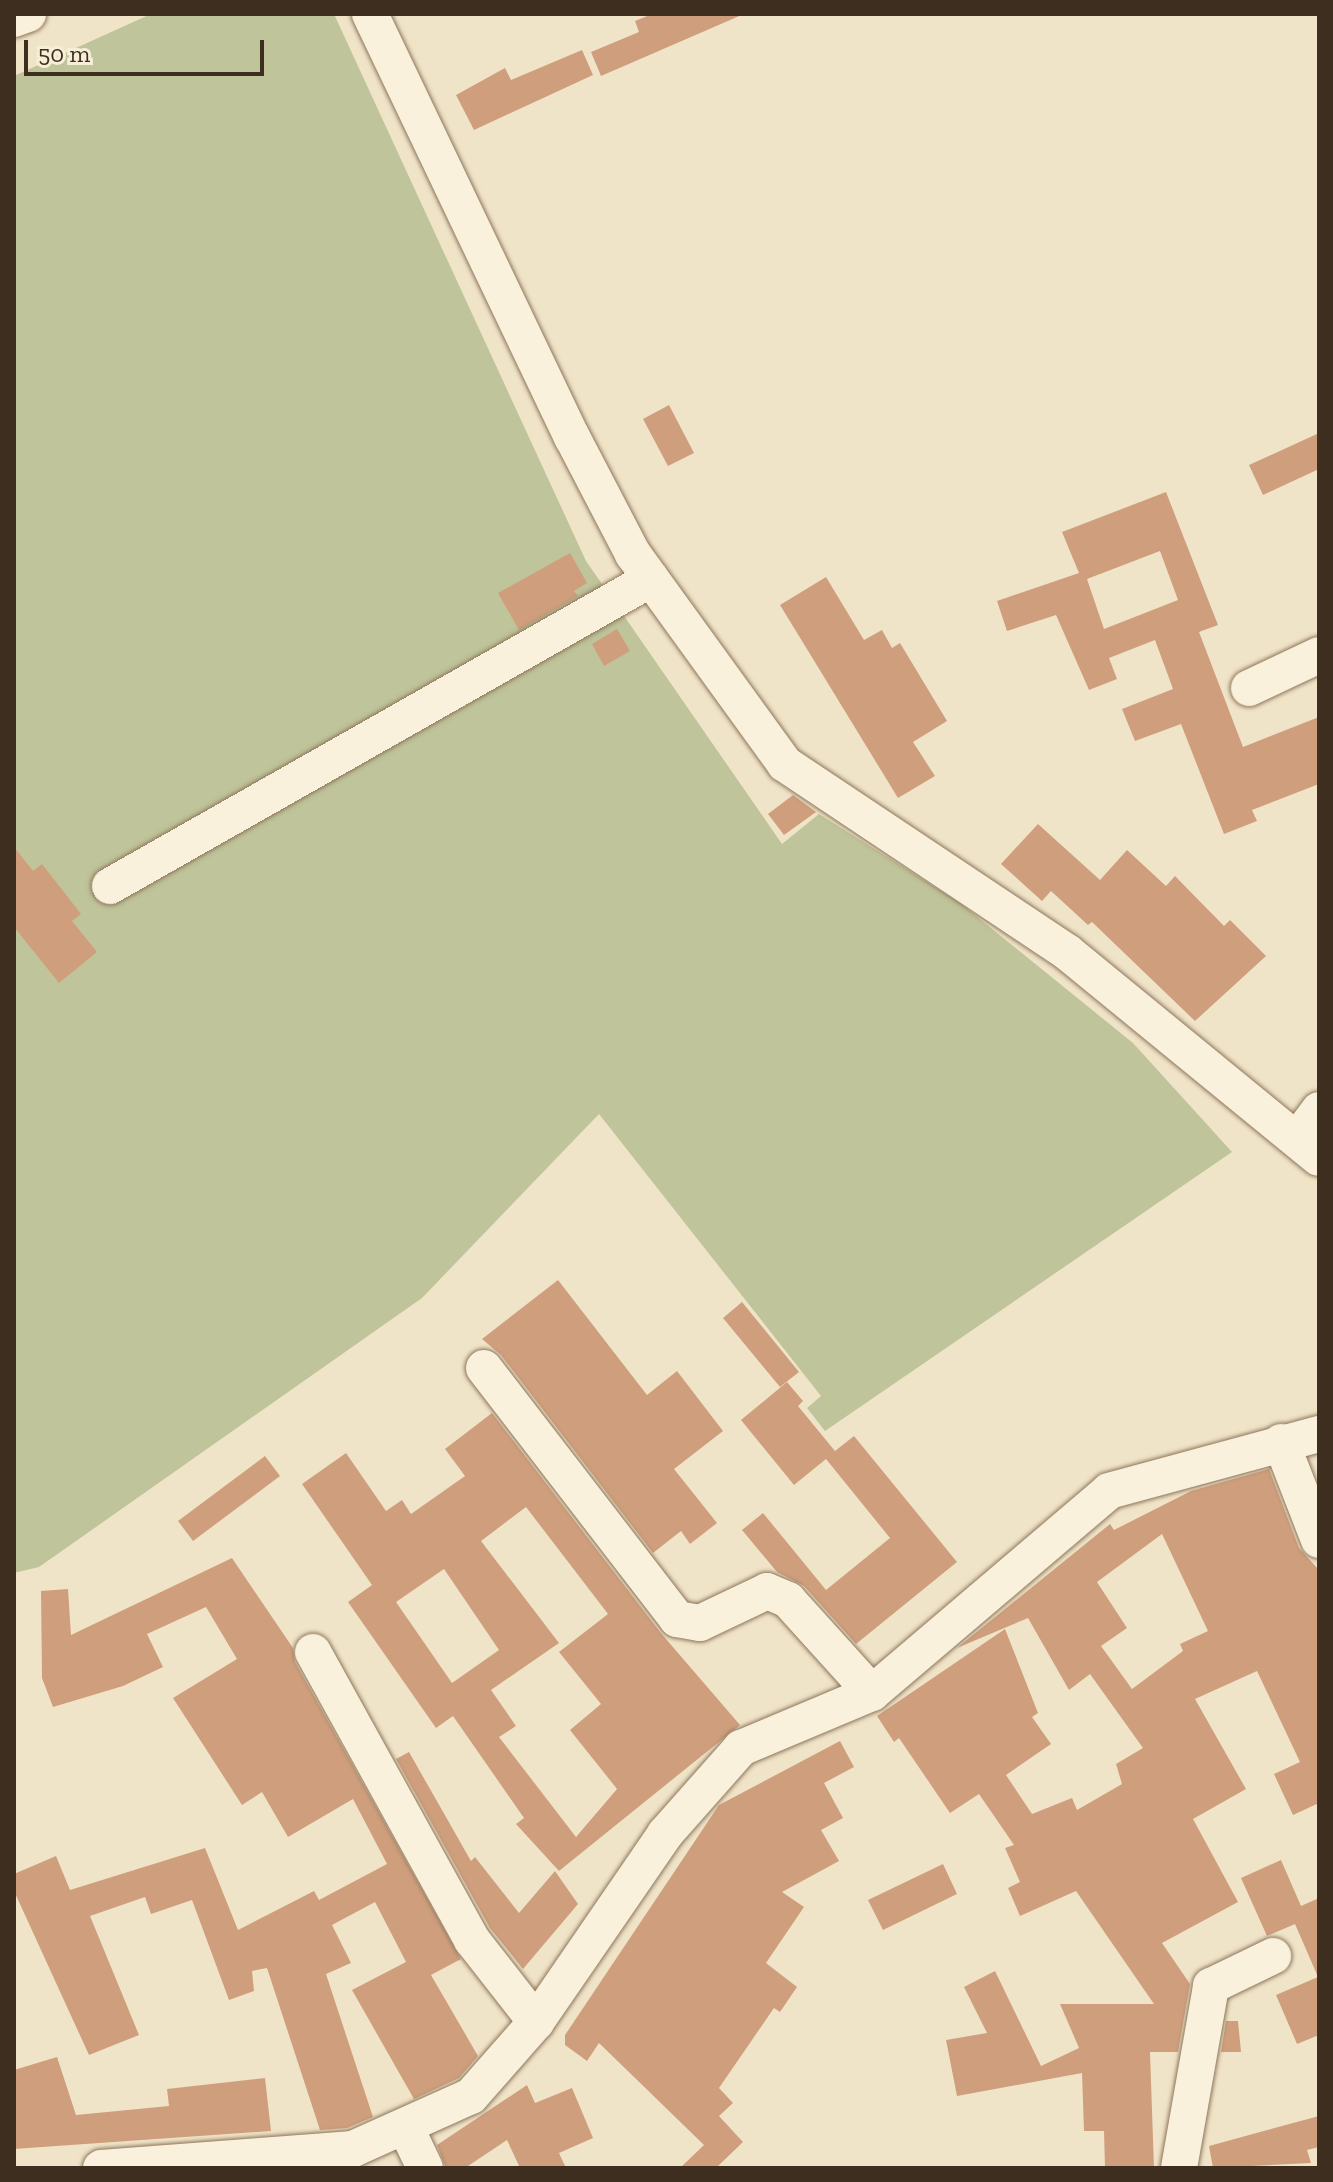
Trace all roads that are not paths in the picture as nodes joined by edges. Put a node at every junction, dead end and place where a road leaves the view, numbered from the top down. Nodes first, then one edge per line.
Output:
1 (28, 14) edge
2 (370, 14) edge
3 (14, 19) edge
4 (651, 579) junction
5 (1319, 655) edge
6 (1249, 688) dead end
7 (110, 886) dead end
8 (1312, 1135) edge
9 (484, 1368) dead end
10 (1319, 1434) edge
11 (1281, 1442) junction
12 (1319, 1540) edge
13 (313, 1652) dead end
14 (872, 1693) junction
15 (1273, 1956) dead end
16 (536, 2022) junction
17 (406, 2128) junction
18 (101, 2168) edge
19 (425, 2168) edge
20 (1179, 2168) edge

1 - 3 street
2 - 4 street
4 - 7 street
4 - 8 street
5 - 6 street
9 - 14 street
10 - 11 street
11 - 12 street
11 - 14 street
13 - 16 street
14 - 16 street
15 - 20 street
16 - 17 street
17 - 18 street
17 - 19 street

